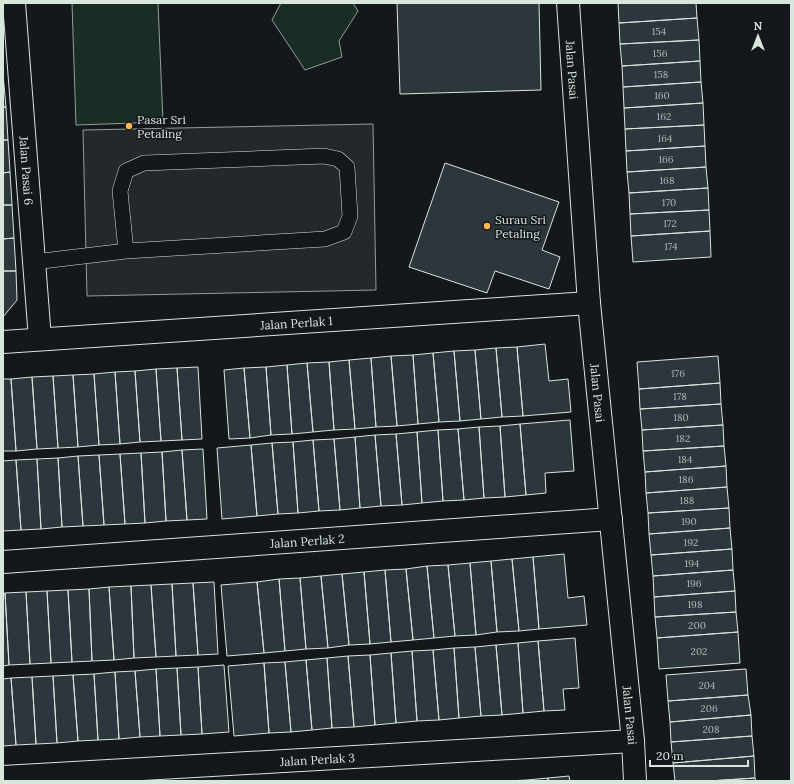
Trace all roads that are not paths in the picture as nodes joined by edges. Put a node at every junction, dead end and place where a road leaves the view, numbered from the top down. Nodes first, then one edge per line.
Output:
1 (14, 3) edge
2 (568, 3) edge
3 (126, 251) junction
4 (34, 262) junction
5 (589, 303) junction
6 (40, 339) junction
7 (3, 342) edge
8 (611, 519) junction
9 (3, 562) edge
10 (633, 741) junction
11 (3, 777) edge
12 (635, 781) edge

1 - 4 street, Jalan Pasai 6
2 - 5 street, Jalan Pasai
3 - 3 lane
3 - 4 lane
4 - 6 street, Jalan Pasai 6
5 - 6 street, Jalan Perlak 1
5 - 8 street, Jalan Pasai
6 - 7 street, Jalan Perlak 1
8 - 9 street, Jalan Perlak 2
8 - 10 street, Jalan Pasai
10 - 11 street, Jalan Perlak 3
10 - 12 street, Jalan Pasai

